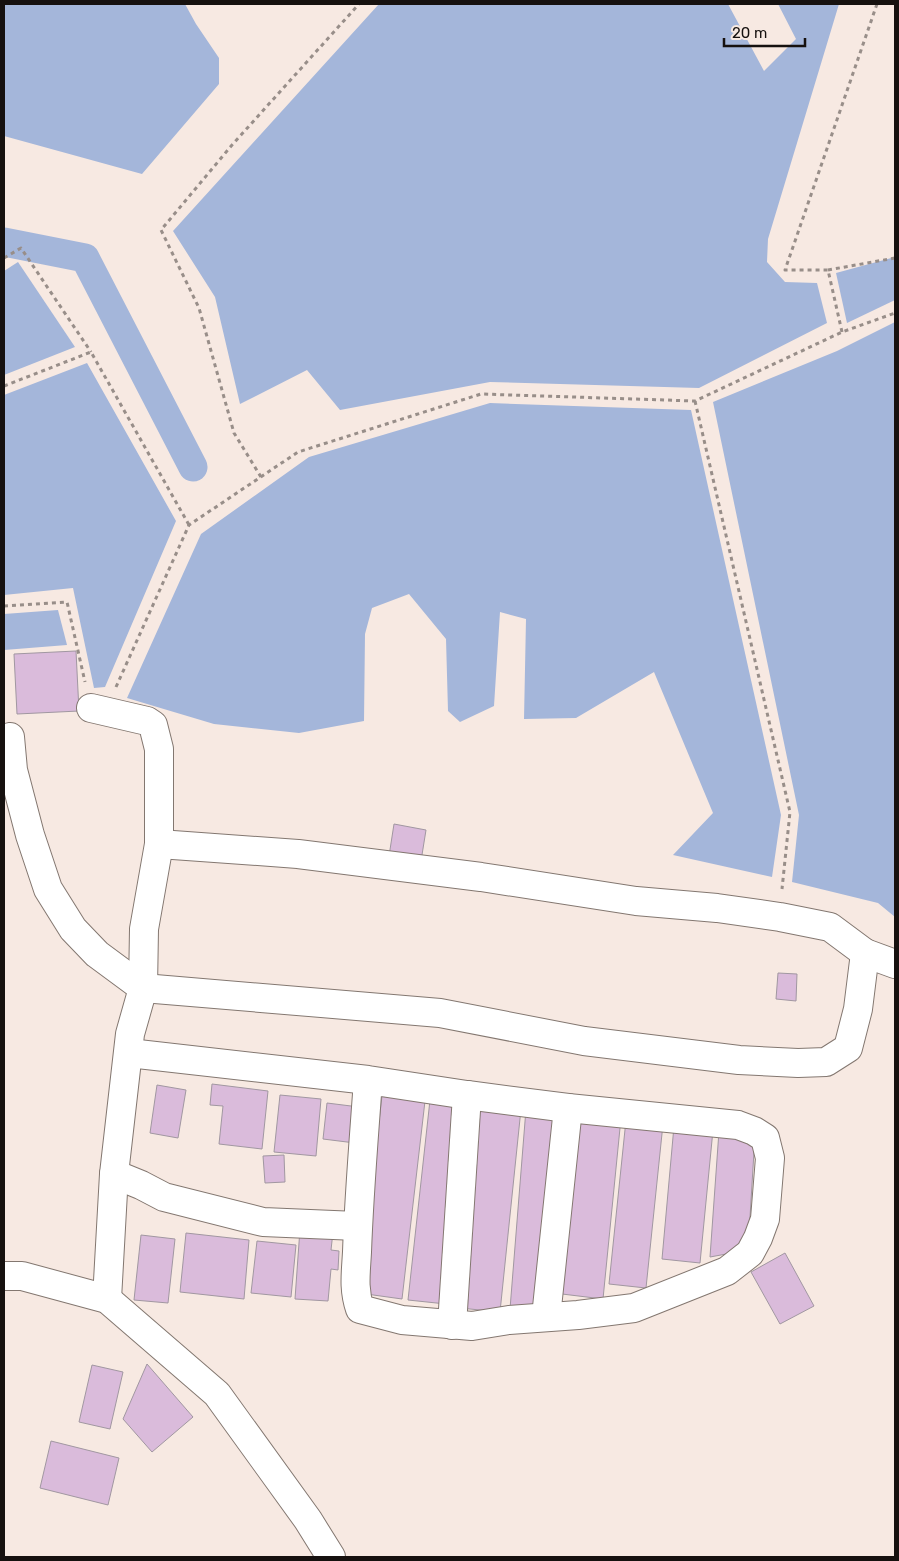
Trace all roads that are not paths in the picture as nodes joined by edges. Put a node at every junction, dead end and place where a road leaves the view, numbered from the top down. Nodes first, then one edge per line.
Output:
1 (100, 710) road end
2 (10, 737) dead end
3 (159, 844) junction
4 (865, 953) junction
5 (895, 964) edge
6 (143, 988) junction
7 (129, 1053) junction
8 (368, 1080) junction
9 (467, 1095) junction
10 (568, 1108) junction
11 (114, 1174) junction
12 (357, 1226) junction
13 (4, 1276) edge
14 (107, 1299) junction
15 (546, 1317) junction
16 (452, 1325) junction
17 (331, 1557) edge

1 - 3 street
2 - 6 street
3 - 4 street
3 - 6 street
4 - 5 street
4 - 6 street
6 - 7 street
7 - 8 street
7 - 11 street
8 - 9 street
8 - 12 street
9 - 10 street
9 - 16 street
10 - 15 street
10 - 15 street
11 - 12 street
11 - 14 street
12 - 16 street
13 - 14 street
14 - 17 street
15 - 16 street

